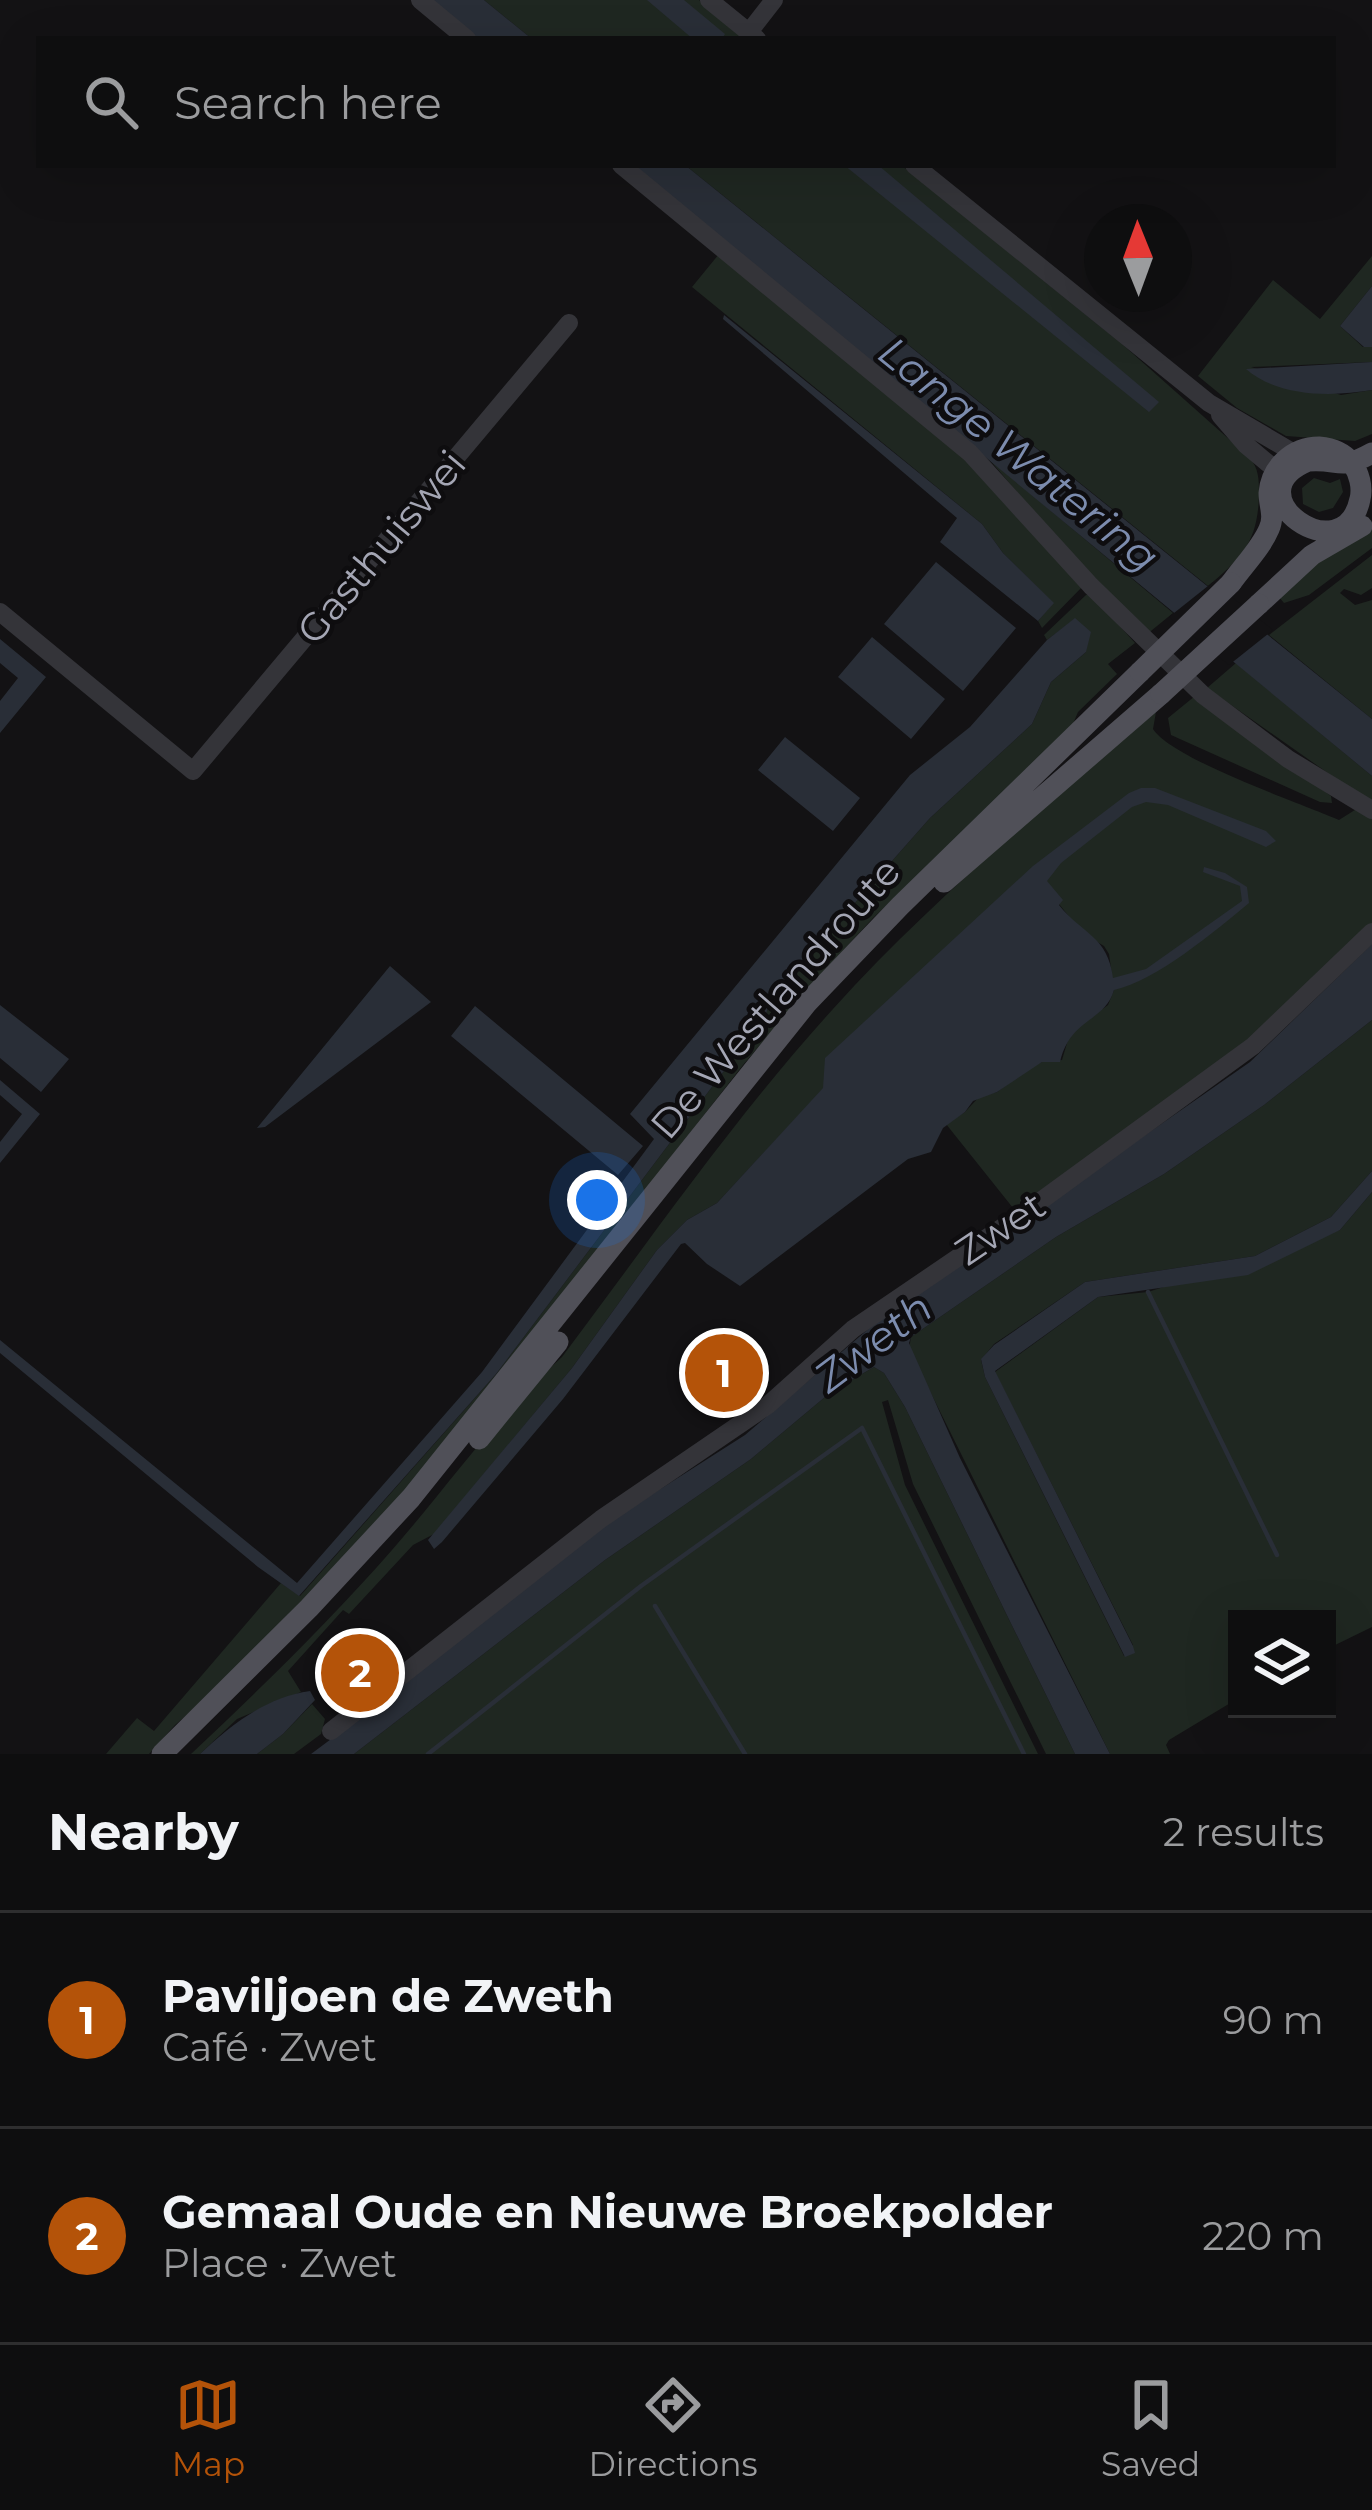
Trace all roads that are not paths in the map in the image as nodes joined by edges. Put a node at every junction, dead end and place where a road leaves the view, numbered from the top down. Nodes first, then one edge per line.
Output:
1 (420, 0) edge
2 (709, 0) edge
3 (774, 0) edge
4 (463, 36) edge
5 (753, 36) edge
6 (625, 168) edge
7 (918, 168) edge
8 (569, 322) dead end
9 (1209, 403) junction
10 (1372, 441) edge
11 (1294, 453) junction
12 (1359, 466) edge
13 (1280, 476) junction
14 (1372, 510) edge
15 (1280, 513) junction
16 (1312, 530) junction
17 (1258, 604) junction
18 (0, 612) edge
19 (1372, 811) edge
20 (1372, 932) edge
21 (332, 1731) dead end
22 (162, 1754) edge
23 (183, 1754) edge

1 - 4 street
2 - 5 street
3 - 5 street
6 - 19 street
7 - 9 street
8 - 18 street, Gasthuiswei
9 - 11 street
9 - 13 street
10 - 12 main road
11 - 12 main road
11 - 13 main road
12 - 13 main road
12 - 16 main road
13 - 15 main road
14 - 17 main road, De Westlandroute
15 - 16 main road
15 - 22 main road, De Westlandroute, bridge
16 - 17 main road, De Westlandroute
17 - 23 main road, De Westlandroute, bridge
20 - 21 street, Zwet

